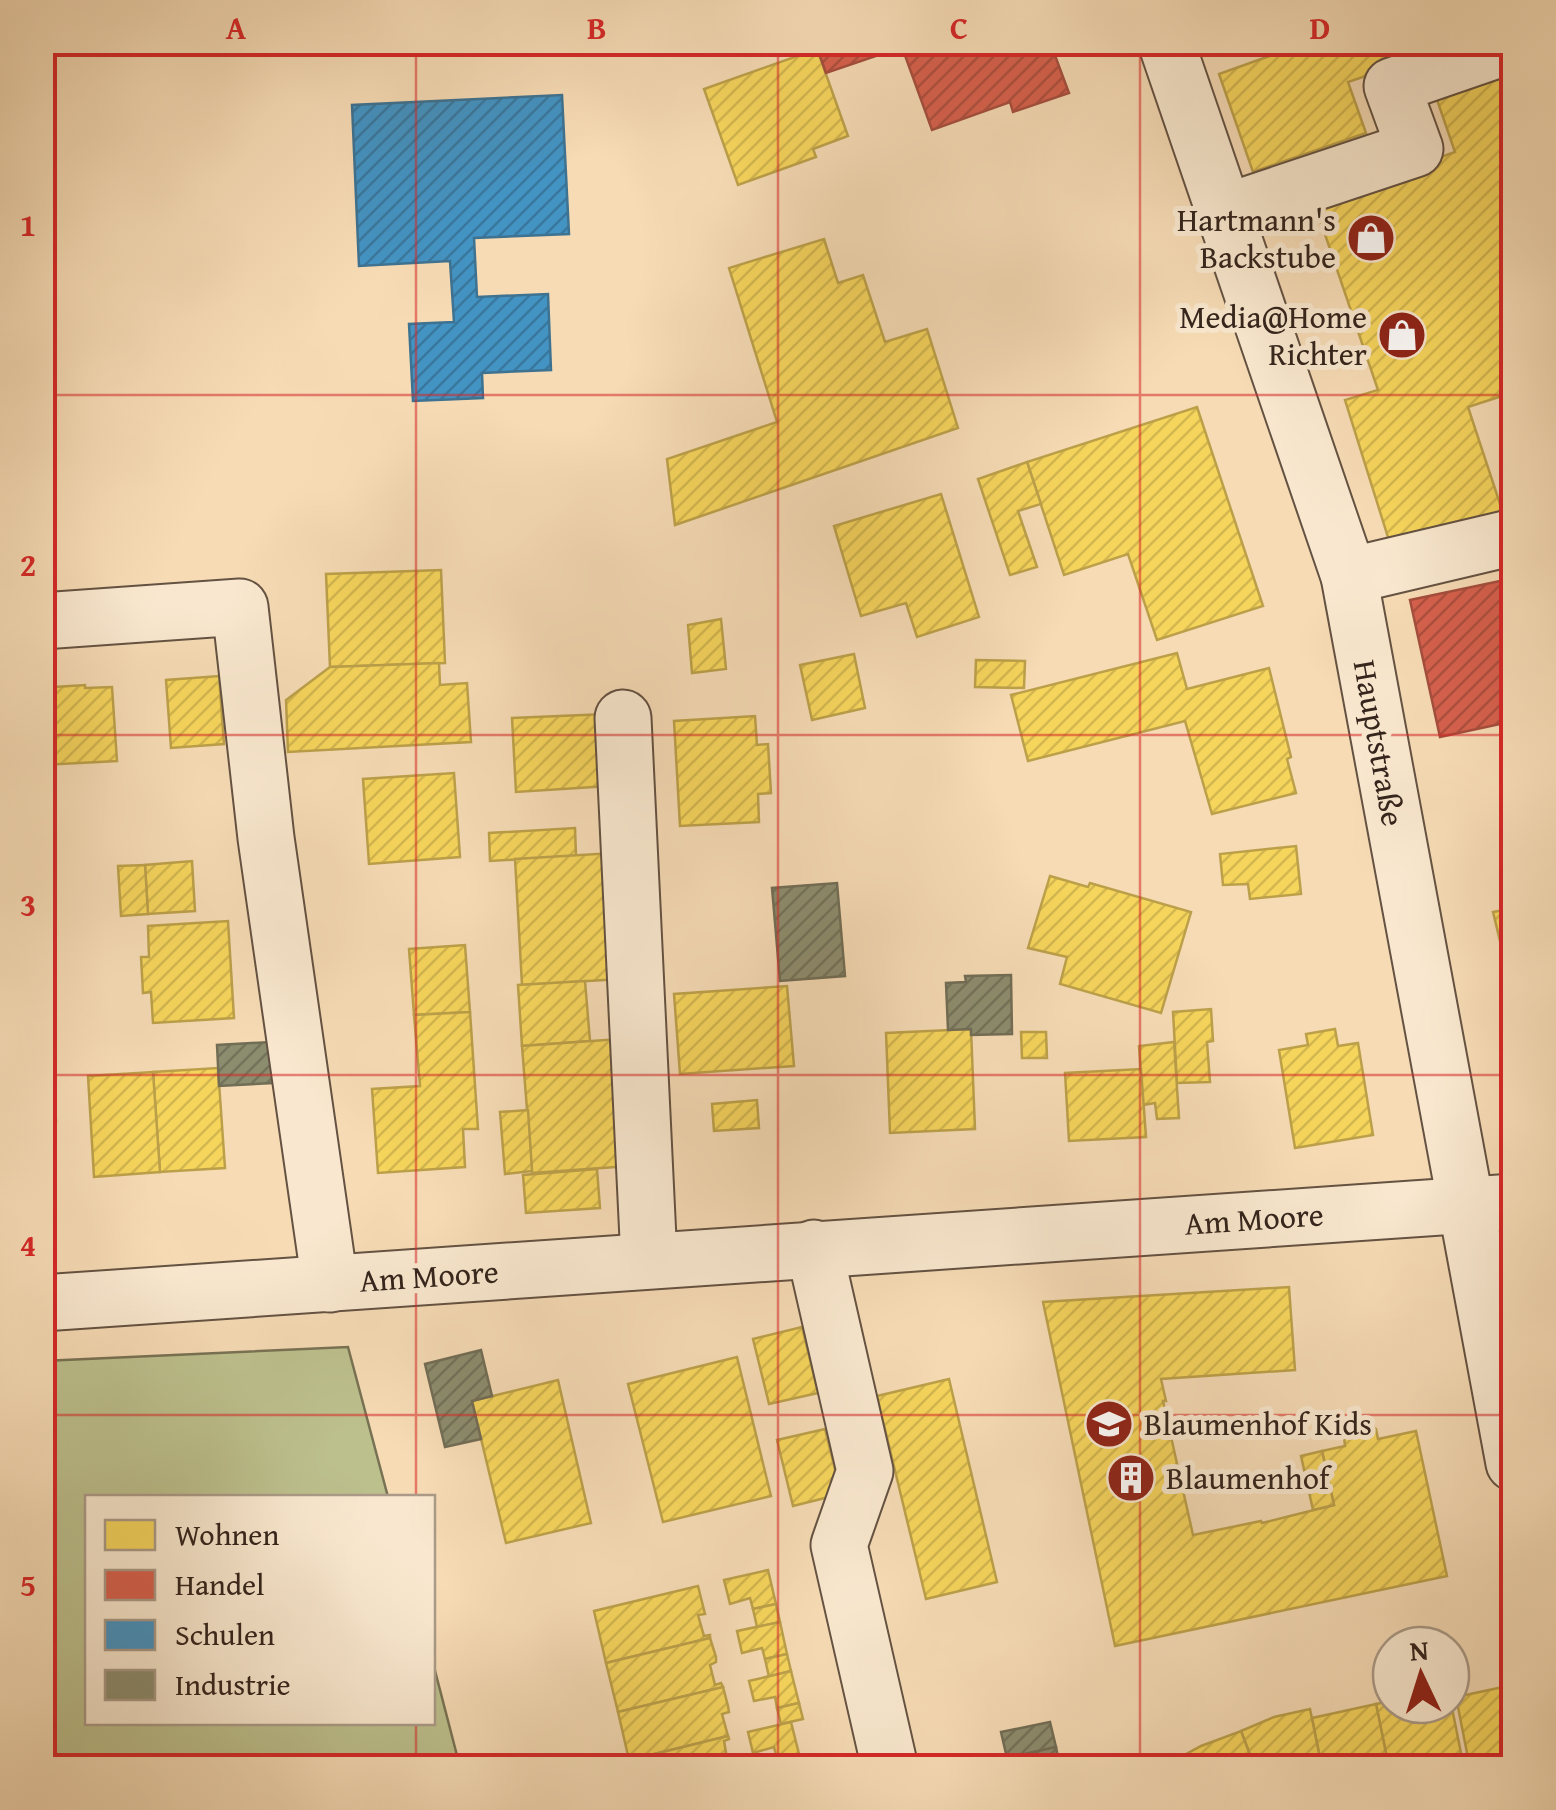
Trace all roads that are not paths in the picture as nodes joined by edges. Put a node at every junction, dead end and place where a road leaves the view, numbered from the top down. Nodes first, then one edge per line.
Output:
1 (1166, 42) edge
2 (1514, 44) edge
3 (1226, 212) junction
4 (1514, 537) edge
5 (1349, 576) junction
6 (42, 621) edge
7 (623, 718) dead end
8 (1488, 1204) edge
9 (814, 1248) junction
10 (650, 1260) junction
11 (330, 1284) junction
12 (42, 1303) edge
13 (1514, 1464) edge
14 (890, 1768) edge

1 - 3 street, Hauptstraße
2 - 3 street
3 - 5 street, Hauptstraße
4 - 5 street
5 - 8 street, Hauptstraße
6 - 11 street
7 - 10 street
8 - 9 street, Am Moore
8 - 13 street, Hauptstraße
9 - 10 street, Am Moore
9 - 14 street
10 - 11 street, Am Moore
11 - 12 street, Am Moore

